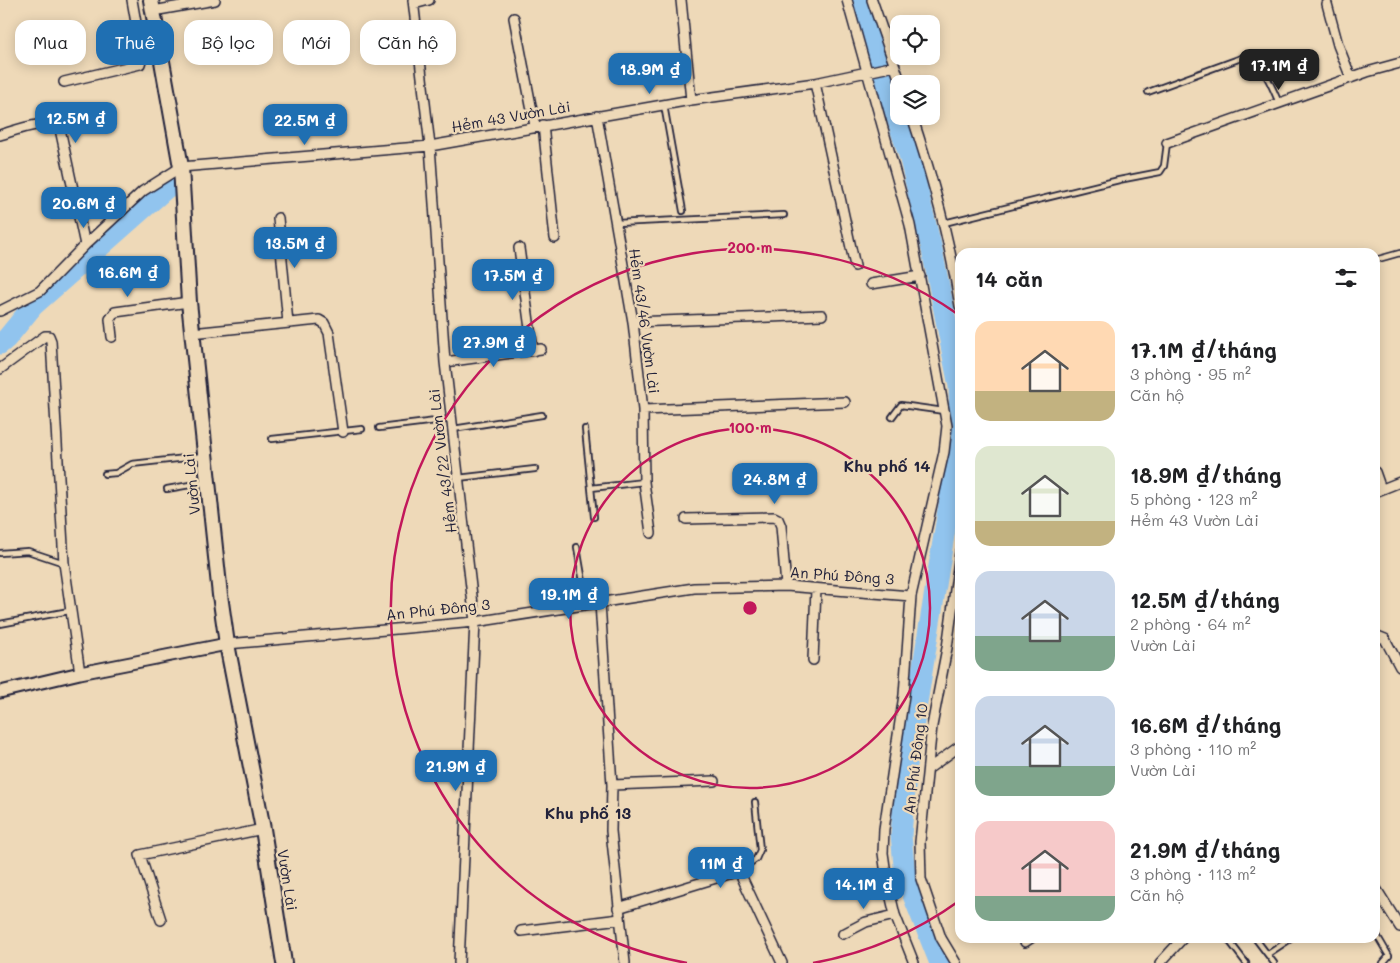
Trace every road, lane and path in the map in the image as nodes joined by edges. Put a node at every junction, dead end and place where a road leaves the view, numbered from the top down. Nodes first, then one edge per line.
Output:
1 (132, 0) edge
2 (215, 0) edge
3 (429, 0) edge
4 (680, 0) edge
5 (847, 0) edge
6 (872, 0) edge
7 (413, 2) edge
8 (1327, 4) dead end
9 (152, 5) edge
10 (514, 18) dead end
11 (1400, 63) edge
12 (893, 66) junction
13 (871, 71) junction
14 (897, 75) edge
15 (1351, 78) junction
16 (64, 82) dead end
17 (815, 83) junction
18 (1148, 92) dead end
19 (691, 100) junction
20 (1279, 103) junction
21 (664, 104) junction
22 (597, 116) junction
23 (539, 125) junction
24 (915, 125) edge
25 (0, 135) edge
26 (1166, 143) joint
27 (430, 146) junction
28 (181, 166) junction
29 (683, 211) dead end
30 (784, 215) dead end
31 (278, 218) dead end
32 (616, 222) junction
33 (944, 223) junction
34 (555, 238) dead end
35 (85, 245) junction
36 (519, 248) dead end
37 (1400, 253) edge
38 (1380, 259) edge
39 (855, 266) dead end
40 (920, 276) junction
41 (955, 280) edge
42 (870, 284) dead end
43 (189, 302) junction
44 (0, 311) edge
45 (822, 315) dead end
46 (633, 322) junction
47 (288, 323) junction
48 (192, 333) junction
49 (112, 337) dead end
50 (445, 362) junction
51 (0, 369) edge
52 (844, 402) dead end
53 (643, 410) junction
54 (946, 411) junction
55 (542, 415) dead end
56 (892, 417) dead end
57 (452, 419) junction
58 (379, 428) dead end
59 (362, 429) dead end
60 (453, 429) junction
61 (585, 429) dead end
62 (343, 432) junction
63 (272, 439) dead end
64 (205, 456) junction
65 (535, 469) dead end
66 (105, 474) dead end
67 (458, 478) junction
68 (208, 482) junction
69 (644, 482) junction
70 (1400, 482) edge
71 (167, 488) dead end
72 (591, 488) junction
73 (1380, 489) edge
74 (594, 517) dead end
75 (686, 519) dead end
76 (650, 532) dead end
77 (577, 547) dead end
78 (0, 553) edge
79 (64, 563) junction
80 (786, 586) junction
81 (816, 589) junction
82 (955, 590) edge
83 (911, 596) junction
84 (600, 603) junction
85 (587, 605) junction
86 (69, 611) junction
87 (475, 622) junction
88 (0, 624) edge
89 (1380, 637) edge
90 (227, 644) junction
91 (813, 660) dead end
92 (1400, 667) edge
93 (80, 673) junction
94 (0, 692) edge
95 (955, 750) edge
96 (928, 769) junction
97 (714, 781) dead end
98 (612, 785) junction
99 (755, 802) dead end
100 (263, 829) junction
101 (739, 871) junction
102 (1380, 895) edge
103 (618, 908) junction
104 (895, 915) junction
105 (620, 918) junction
106 (162, 920) dead end
107 (1400, 927) edge
108 (521, 931) dead end
109 (843, 934) dead end
110 (1380, 941) edge
111 (1178, 943) edge
112 (1231, 943) edge
113 (1259, 943) edge
114 (1284, 943) edge
115 (1268, 954) junction
116 (284, 963) edge
117 (459, 963) edge
118 (626, 963) edge
119 (782, 963) edge
120 (914, 963) edge
121 (956, 963) edge
122 (1160, 963) edge
123 (1246, 963) edge
124 (1274, 963) edge
125 (1383, 963) edge

1 - 16 street
2 - 9 street
3 - 7 street
4 - 19 street
5 - 13 street
6 - 12 street
7 - 27 street, Hẻm 43/22 Vườn Lài
8 - 15 street
9 - 28 main road, Vườn Lài
10 - 23 street
11 - 15 street
12 - 13 street, Hẻm 43 Vườn Lài
12 - 14 street
13 - 17 street, Hẻm 43 Vườn Lài
13 - 40 street
15 - 20 street
17 - 19 street, Hẻm 43 Vườn Lài
17 - 39 street
18 - 20 lane
19 - 21 street, Hẻm 43 Vườn Lài
20 - 26 street
21 - 22 street, Hẻm 43 Vườn Lài
21 - 29 lane
22 - 23 street, Hẻm 43 Vườn Lài
22 - 32 street, Hẻm 43/46 Vườn Lài
23 - 27 street, Hẻm 43 Vườn Lài
23 - 34 street
24 - 33 street
25 - 35 street
26 - 33 lane
27 - 28 street, Hẻm 43 Vườn Lài
27 - 50 street, Hẻm 43/22 Vườn Lài
28 - 35 street
28 - 43 main road, Vườn Lài
30 - 32 lane
31 - 47 street
32 - 46 street, Hẻm 43/46 Vườn Lài
33 - 41 street
35 - 44 street
36 - 50 street
37 - 38 lane
40 - 42 street
40 - 54 street
43 - 48 main road, Vườn Lài
43 - 49 street
45 - 46 street
46 - 53 street, Hẻm 43/46 Vườn Lài
47 - 48 street
47 - 62 street
48 - 64 main road, Vườn Lài
50 - 57 street, Hẻm 43/22 Vườn Lài
51 - 79 street
52 - 53 street
53 - 69 street, Hẻm 43/46 Vườn Lài
54 - 56 lane
54 - 83 street
55 - 60 lane
57 - 58 lane
57 - 60 street, Hẻm 43/22 Vườn Lài
59 - 62 lane
60 - 67 street, Hẻm 43/22 Vườn Lài
61 - 72 lane
62 - 63 lane
64 - 66 lane
64 - 68 main road, Vườn Lài
65 - 67 lane
67 - 87 street, Hẻm 43/22 Vườn Lài
68 - 71 lane
68 - 90 main road, Vườn Lài
69 - 72 lane
69 - 76 street, Hẻm 43/46 Vườn Lài
70 - 73 street
72 - 74 lane
75 - 80 street
77 - 85 lane
78 - 79 lane
79 - 86 street
80 - 81 street, An Phú Đông 3
80 - 84 street, An Phú Đông 3
81 - 83 street, An Phú Đông 3
81 - 91 street
82 - 96 street, An Phú Đông 10
83 - 104 street
84 - 85 street, An Phú Đông 3
84 - 98 street
85 - 87 street, An Phú Đông 3
86 - 88 lane
86 - 93 street
87 - 90 street, An Phú Đông 3
87 - 117 street, Hẻm 43/22 Vườn Lài
89 - 92 street
90 - 93 street, An Phú Đông 3
90 - 100 main road, Vườn Lài
93 - 94 street, An Phú Đông 3
95 - 96 street
96 - 121 street, An Phú Đông 10
97 - 98 street
98 - 103 street
99 - 101 lane
100 - 106 street
100 - 116 main road, Vườn Lài
101 - 103 street
101 - 119 street
102 - 107 street
103 - 105 street
104 - 109 street
104 - 120 street
105 - 108 street
105 - 118 street
110 - 125 lane
111 - 122 street
112 - 123 lane
113 - 115 lane
114 - 115 lane
115 - 124 lane

